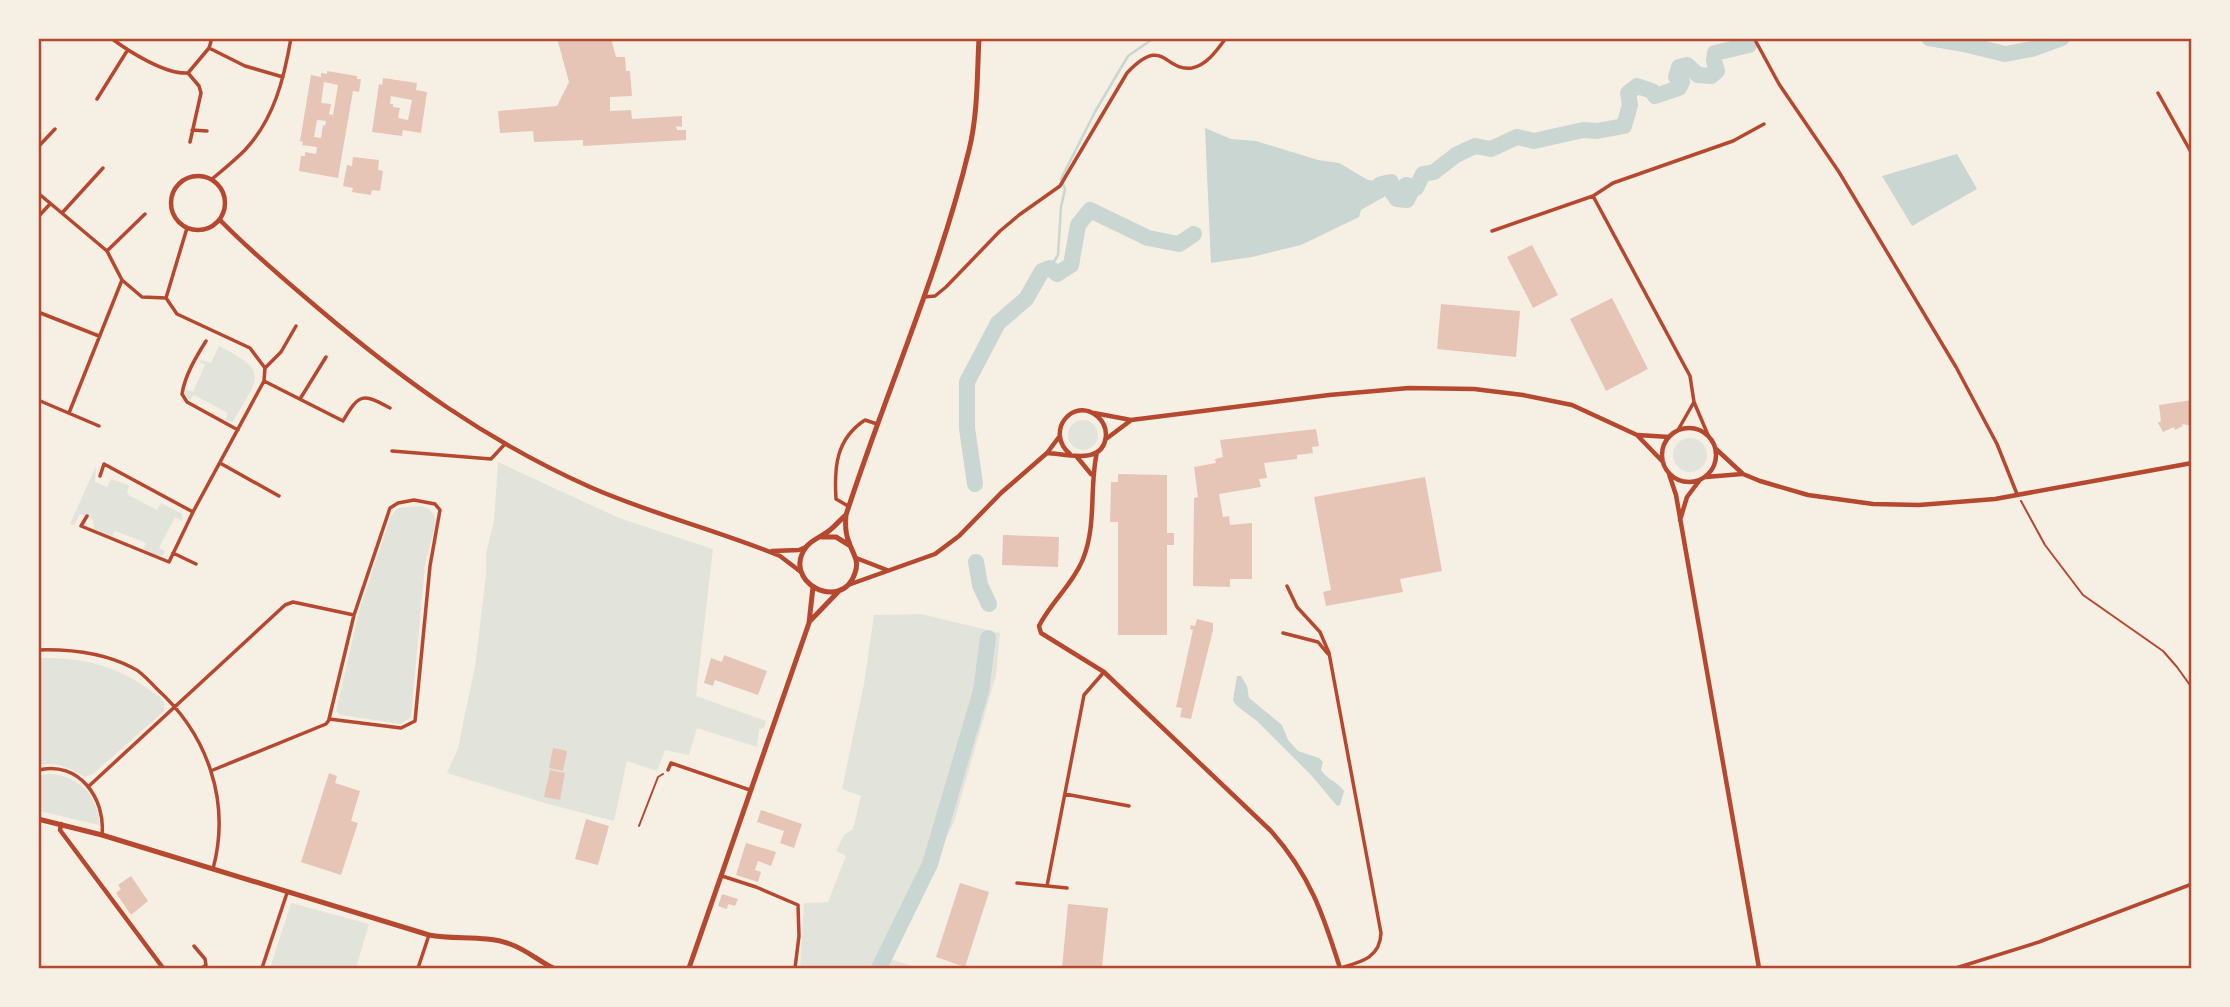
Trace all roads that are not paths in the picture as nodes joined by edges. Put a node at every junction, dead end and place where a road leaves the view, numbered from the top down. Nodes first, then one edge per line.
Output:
1 (111, 38) edge
2 (212, 38) edge
3 (291, 38) edge
4 (979, 38) edge
5 (1226, 38) edge
6 (1754, 38) edge
7 (209, 48) junction
8 (128, 50) junction
9 (188, 73) junction
10 (283, 78) junction
11 (2158, 93) dead end
12 (97, 99) dead end
13 (1764, 124) dead end
14 (55, 129) dead end
15 (192, 130) junction
16 (207, 131) dead end
17 (190, 142) dead end
18 (38, 147) edge
19 (2192, 154) edge
20 (103, 168) dead end
21 (212, 179) junction
22 (38, 193) edge
23 (1593, 195) junction
24 (50, 204) junction
25 (62, 214) junction
26 (145, 214) dead end
27 (38, 217) edge
28 (220, 220) junction
29 (187, 228) junction
30 (1492, 231) dead end
31 (107, 251) junction
32 (122, 280) junction
33 (924, 297) junction
34 (166, 298) junction
35 (38, 312) edge
36 (296, 326) dead end
37 (99, 336) junction
38 (206, 341) dead end
39 (326, 357) dead end
40 (265, 368) junction
41 (264, 380) junction
42 (300, 399) junction
43 (38, 400) edge
44 (1694, 402) junction
45 (390, 408) dead end
46 (69, 413) junction
47 (1094, 413) junction
48 (1130, 420) junction
49 (877, 424) junction
50 (99, 426) dead end
51 (238, 430) junction
52 (1678, 430) junction
53 (1637, 435) junction
54 (1708, 435) junction
55 (1059, 437) junction
56 (1669, 437) junction
57 (1105, 439) junction
58 (504, 445) junction
59 (1716, 449) junction
60 (392, 451) dead end
61 (1097, 452) junction
62 (1047, 453) junction
63 (1070, 454) junction
64 (1076, 456) junction
65 (1662, 462) junction
66 (220, 463) junction
67 (2192, 463) edge
68 (1092, 474) junction
69 (1669, 474) junction
70 (1743, 474) junction
71 (100, 476) dead end
72 (1706, 477) junction
73 (1700, 480) junction
74 (2017, 494) junction
75 (279, 496) dead end
76 (848, 506) junction
77 (193, 512) junction
78 (846, 515) junction
79 (87, 516) dead end
80 (1680, 522) junction
81 (819, 538) junction
82 (850, 545) junction
83 (806, 547) junction
84 (768, 551) junction
85 (173, 553) junction
86 (856, 558) junction
87 (196, 564) dead end
88 (888, 570) junction
89 (802, 572) junction
90 (847, 586) junction
91 (1287, 586) dead end
92 (813, 587) junction
93 (839, 590) junction
94 (354, 615) junction
95 (809, 623) junction
96 (1283, 633) dead end
97 (38, 650) edge
98 (1330, 656) junction
99 (1104, 672) junction
100 (176, 706) junction
101 (329, 719) junction
102 (38, 770) edge
103 (668, 770) road end
104 (213, 771) junction
105 (89, 786) junction
106 (752, 791) junction
107 (1065, 794) junction
108 (1129, 806) dead end
109 (38, 819) edge
110 (61, 824) junction
111 (102, 835) junction
112 (213, 869) junction
113 (722, 876) junction
114 (1017, 883) dead end
115 (2192, 884) edge
116 (1047, 886) junction
117 (1067, 888) dead end
118 (287, 893) junction
119 (429, 935) junction
120 (194, 946) dead end
121 (163, 968) edge
122 (202, 968) edge
123 (262, 968) edge
124 (418, 968) edge
125 (553, 968) edge
126 (689, 968) edge
127 (795, 968) edge
128 (1340, 968) edge
129 (1759, 968) edge
130 (1956, 968) edge

1 - 8 street
2 - 7 street
3 - 10 street
4 - 33 main road
5 - 33 street
6 - 74 street
7 - 9 street
7 - 10 street
8 - 9 street
8 - 12 street
9 - 15 street
10 - 21 street
11 - 19 street
13 - 23 street
14 - 18 street
15 - 16 street
15 - 17 street
20 - 25 street
21 - 28 street
21 - 29 street
22 - 24 street
23 - 30 street
23 - 44 street
24 - 25 street
24 - 27 street
25 - 31 street
26 - 31 street
28 - 29 street
28 - 58 street
29 - 34 street
31 - 32 street
32 - 34 street
32 - 37 street
33 - 49 main road
34 - 40 street
35 - 37 street
36 - 40 street
37 - 46 street
38 - 51 street
39 - 42 street
40 - 41 street
41 - 42 street
41 - 51 street
42 - 45 street
43 - 46 street
44 - 52 street
44 - 54 street
46 - 50 street
47 - 48 street
47 - 55 street
47 - 57 street
48 - 53 street
48 - 57 street
49 - 76 main road
49 - 76 street
51 - 66 street
52 - 54 street
52 - 56 street
53 - 56 street
53 - 65 street
54 - 59 street
55 - 62 street
55 - 63 street
56 - 65 street
57 - 61 street
58 - 60 street
58 - 84 street
59 - 70 street
59 - 72 street
61 - 64 street
61 - 68 street
62 - 63 street
62 - 88 street
63 - 64 street
64 - 68 street
65 - 69 street
66 - 75 street
66 - 77 street
67 - 74 street
68 - 99 street
69 - 73 street
69 - 80 street
70 - 72 street
70 - 74 street
71 - 77 street
72 - 73 street
73 - 80 street
76 - 78 main road
77 - 85 street
78 - 81 main road
78 - 82 main road
79 - 85 street
80 - 129 street
81 - 82 main road
81 - 83 main road
82 - 86 main road
83 - 84 street
83 - 89 main road
84 - 89 street
85 - 87 street
86 - 88 street
86 - 90 main road
88 - 90 street
89 - 92 main road
90 - 93 main road
91 - 98 street
92 - 93 main road
92 - 95 main road
93 - 95 main road
94 - 100 street
94 - 101 street
94 - 101 street
95 - 106 main road
96 - 98 street
97 - 100 street
98 - 128 street
99 - 107 street
99 - 128 street
100 - 104 street
100 - 105 street
101 - 104 street
102 - 105 street
103 - 106 street
104 - 112 street
105 - 111 street
106 - 113 main road
107 - 108 street
107 - 116 street
109 - 110 main road
110 - 111 main road
110 - 121 street
111 - 112 main road
112 - 118 main road
113 - 126 main road
113 - 127 street
114 - 116 street
115 - 130 street
116 - 117 street
118 - 119 main road
118 - 123 street
119 - 124 street
119 - 125 main road
120 - 122 street

